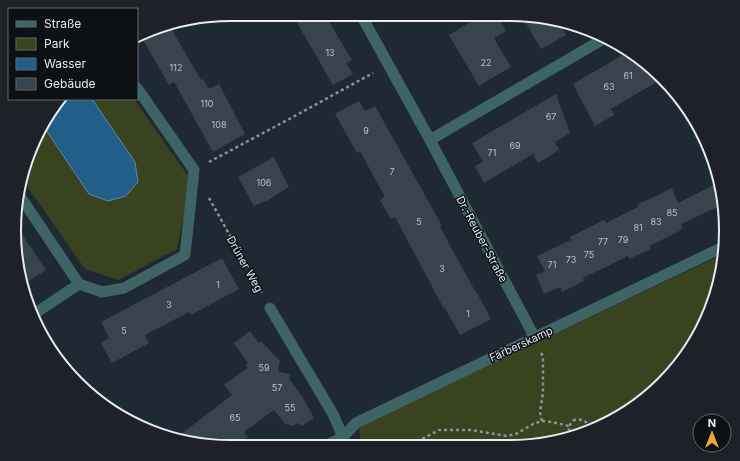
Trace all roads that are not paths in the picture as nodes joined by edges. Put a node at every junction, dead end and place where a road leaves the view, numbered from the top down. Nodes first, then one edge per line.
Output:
1 (364, 21) edge
2 (599, 41) edge
3 (138, 89) edge
4 (430, 140) junction
5 (23, 201) edge
6 (718, 249) edge
7 (79, 284) junction
8 (270, 308) road end
9 (37, 312) edge
10 (535, 338) junction
11 (344, 440) edge
12 (345, 440) edge

1 - 4 street, Dr.-Reuber-Straße
2 - 4 street
3 - 7 street
4 - 10 street, Dr.-Reuber-Straße
5 - 7 street
6 - 10 street, Färberskamp
7 - 9 street
8 - 11 street
10 - 12 street, Färberskamp

